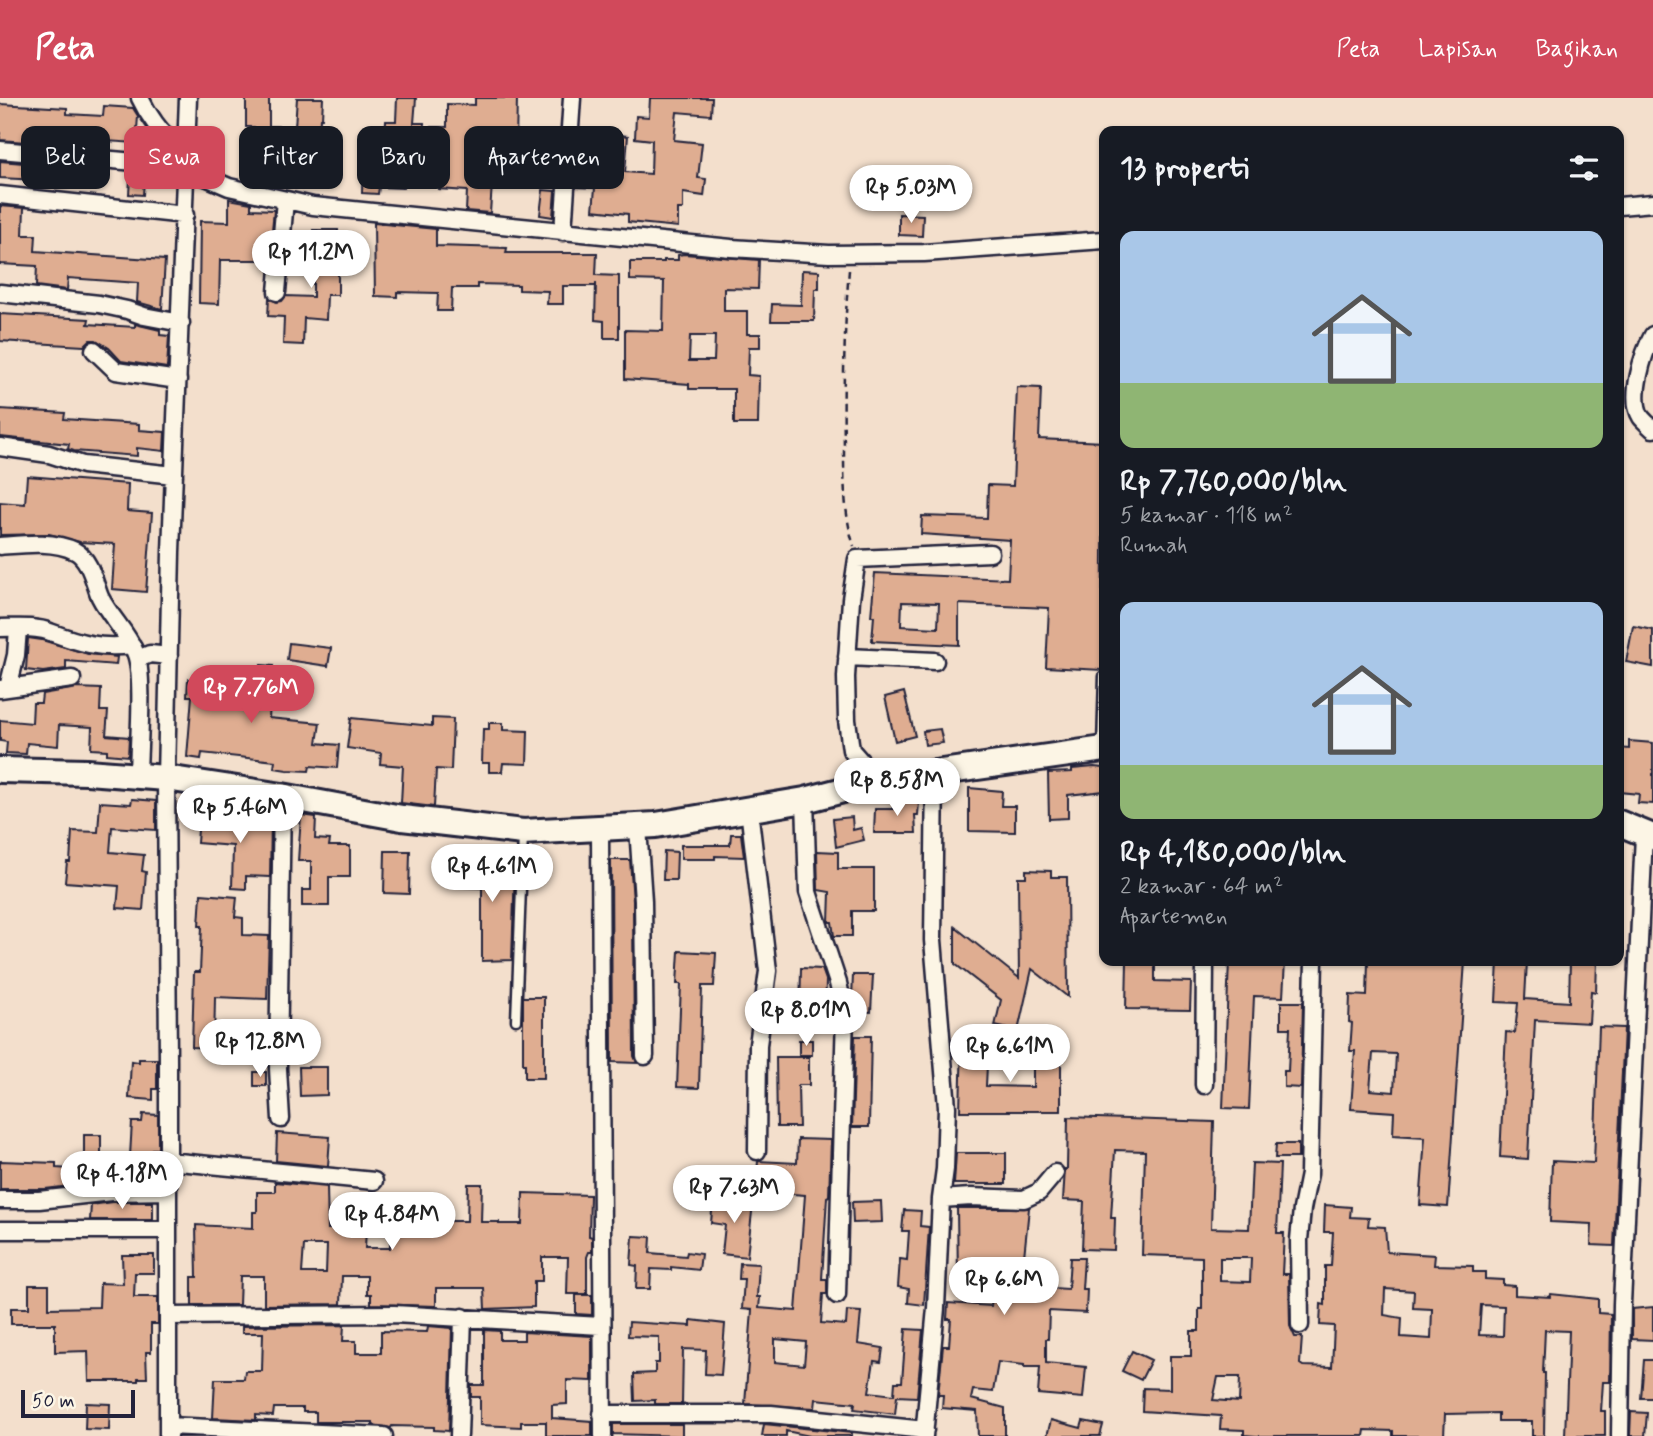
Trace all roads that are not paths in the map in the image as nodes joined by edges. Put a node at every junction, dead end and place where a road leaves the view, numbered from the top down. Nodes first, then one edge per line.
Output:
1 (139, 98) edge
2 (188, 98) edge
3 (572, 98) edge
4 (158, 126) edge
5 (188, 126) edge
6 (0, 150) edge
7 (124, 160) edge
8 (225, 185) edge
9 (186, 189) edge
10 (0, 195) edge
11 (285, 200) junction
12 (1653, 203) edge
13 (1624, 206) edge
14 (185, 215) junction
15 (563, 232) junction
16 (1099, 240) edge
17 (277, 292) dead end
18 (0, 293) edge
19 (181, 323) junction
20 (1653, 335) edge
21 (94, 350) dead end
22 (178, 380) junction
23 (1653, 429) edge
24 (0, 447) edge
25 (174, 475) junction
26 (0, 545) edge
27 (989, 553) dead end
28 (0, 628) edge
29 (18, 629) junction
30 (135, 652) junction
31 (169, 656) junction
32 (847, 657) junction
33 (935, 661) dead end
34 (72, 679) dead end
35 (4, 688) edge
36 (1099, 750) edge
37 (0, 770) edge
38 (935, 772) junction
39 (138, 776) junction
40 (166, 778) junction
41 (878, 781) junction
42 (282, 796) junction
43 (805, 800) junction
44 (749, 809) junction
45 (1624, 825) edge
46 (638, 827) junction
47 (600, 830) junction
48 (523, 832) junction
49 (1649, 836) edge
50 (1205, 966) edge
51 (1314, 966) edge
52 (516, 1020) dead end
53 (645, 1056) dead end
54 (1204, 1085) dead end
55 (281, 1119) dead end
56 (757, 1150) dead end
57 (169, 1161) junction
58 (1055, 1173) dead end
59 (374, 1181) dead end
60 (168, 1191) junction
61 (941, 1199) junction
62 (0, 1200) edge
63 (0, 1230) edge
64 (168, 1230) junction
65 (837, 1295) dead end
66 (168, 1315) junction
67 (463, 1317) junction
68 (1300, 1325) dead end
69 (601, 1326) junction
70 (602, 1415) junction
71 (168, 1431) edge
72 (925, 1433) edge
73 (384, 1436) edge
74 (459, 1436) edge
75 (603, 1436) edge
76 (1619, 1436) edge

1 - 4 street
2 - 5 street
3 - 15 street
6 - 7 street
8 - 11 street
9 - 14 street
10 - 14 street
11 - 15 street
11 - 17 street
12 - 13 street
14 - 19 street
15 - 16 street
18 - 19 street
19 - 22 street
20 - 23 street
21 - 22 street
22 - 25 street
24 - 25 street
25 - 31 street
26 - 30 street
27 - 32 street
28 - 29 street
29 - 30 street
29 - 35 street
30 - 31 street
30 - 39 street
31 - 40 street
32 - 33 street
32 - 41 street
34 - 35 street
36 - 38 highway
37 - 39 highway
38 - 41 highway
38 - 61 street
39 - 40 highway
40 - 42 highway
40 - 57 street
41 - 43 highway
42 - 48 highway
42 - 55 street
43 - 44 highway
43 - 65 street
44 - 46 highway
44 - 56 street
45 - 49 highway
46 - 47 highway
46 - 53 street
47 - 48 highway
47 - 69 street
48 - 52 lane
49 - 76 street
50 - 54 street
51 - 68 street
57 - 59 street
57 - 60 street
58 - 61 street
60 - 62 street
60 - 64 street
61 - 72 street
63 - 64 street
64 - 66 street
66 - 67 street
66 - 71 street
67 - 69 street
67 - 74 street
69 - 70 street
70 - 72 street
70 - 75 street
71 - 73 street

